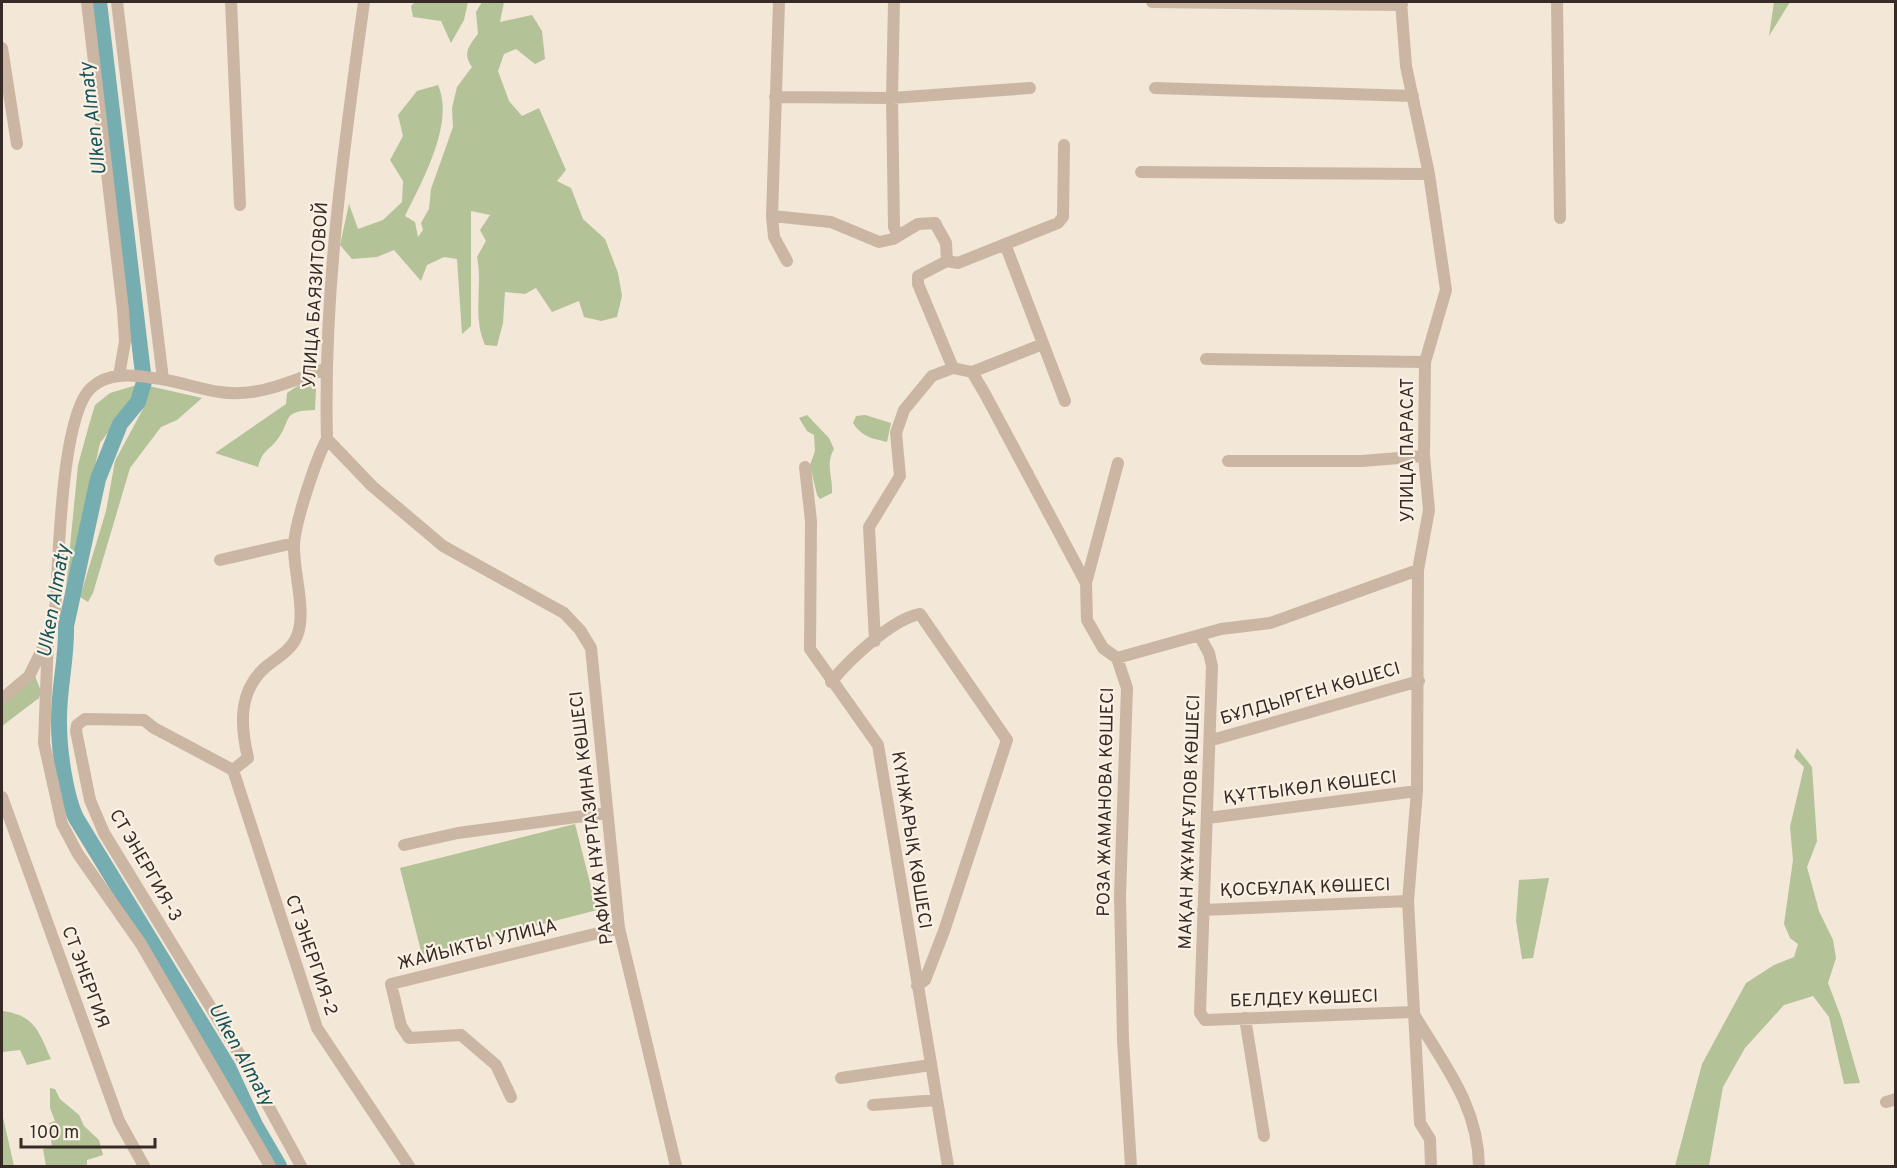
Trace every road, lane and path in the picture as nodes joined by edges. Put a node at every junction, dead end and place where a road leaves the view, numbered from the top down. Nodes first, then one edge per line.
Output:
1 (87, 2) edge
2 (117, 2) edge
3 (231, 2) edge
4 (364, 2) edge
5 (779, 2) edge
6 (894, 2) edge
7 (1152, 2) edge
8 (1557, 2) edge
9 (1402, 3) edge
10 (2, 48) edge
11 (1030, 88) dead end
12 (1155, 88) dead end
13 (1413, 96) junction
14 (775, 97) junction
15 (892, 98) junction
16 (17, 144) dead end
17 (1064, 145) dead end
18 (1141, 172) dead end
19 (1429, 174) junction
20 (240, 206) dead end
21 (772, 216) junction
22 (1560, 218) dead end
23 (898, 235) junction
24 (1005, 244) junction
25 (788, 261) dead end
26 (947, 261) junction
27 (1043, 344) junction
28 (1206, 359) dead end
29 (1425, 362) junction
30 (953, 368) junction
31 (325, 369) junction
32 (972, 372) junction
33 (119, 376) junction
34 (158, 378) junction
35 (1065, 400) dead end
36 (327, 439) junction
37 (1424, 456) junction
38 (1228, 461) dead end
39 (1118, 463) dead end
40 (805, 467) dead end
41 (294, 543) junction
42 (220, 560) dead end
43 (1418, 570) junction
44 (1086, 583) junction
45 (1198, 635) junction
46 (48, 638) junction
47 (875, 641) junction
48 (1118, 658) junction
49 (1419, 681) junction
50 (831, 682) junction
51 (2, 699) edge
52 (1212, 740) junction
53 (232, 770) junction
54 (1417, 791) junction
55 (2, 797) edge
56 (606, 813) junction
57 (1208, 819) junction
58 (404, 845) dead end
59 (1408, 901) junction
60 (1203, 910) junction
61 (619, 928) junction
62 (917, 987) junction
63 (1413, 1012) junction
64 (1200, 1013) joint
65 (1245, 1018) junction
66 (931, 1065) junction
67 (841, 1078) dead end
68 (511, 1097) dead end
69 (937, 1100) junction
70 (873, 1105) dead end
71 (1264, 1136) dead end
72 (144, 1167) edge
73 (270, 1167) edge
74 (301, 1167) edge
75 (408, 1167) edge
76 (676, 1167) edge
77 (948, 1167) edge
78 (1131, 1167) edge
79 (1431, 1167) edge
80 (1479, 1167) edge

1 - 33 street
2 - 34 street
3 - 20 street
4 - 31 street, УЛИЦА БАЯЗИТОВОЙ
5 - 14 street
6 - 15 street
7 - 9 street
8 - 22 street
9 - 13 street, УЛИЦА ПАРАСАТ
10 - 16 street
11 - 15 street
12 - 13 street
13 - 19 street, УЛИЦА ПАРАСАТ
14 - 15 street
14 - 21 street
15 - 23 street
17 - 24 street
18 - 19 street
19 - 29 street, УЛИЦА ПАРАСАТ
21 - 23 street
21 - 25 street
23 - 26 street
24 - 26 street
24 - 27 street
26 - 30 street
27 - 32 street
27 - 35 street
28 - 29 street
29 - 37 street, УЛИЦА ПАРАСАТ
30 - 32 street
30 - 47 street
31 - 34 street
31 - 36 street, УЛИЦА БАЯЗИТОВОЙ
32 - 44 street
33 - 34 street
33 - 46 street
36 - 41 street
36 - 56 street, РАФИКА НҰРТАЗИНА КӨШЕСІ
37 - 38 street
37 - 43 street, УЛИЦА ПАРАСАТ
39 - 44 street
40 - 50 street, КҮНЖАРЫҚ КӨШЕСІ
41 - 42 street
41 - 53 street
43 - 45 street
43 - 49 street, УЛИЦА ПАРАСАТ
44 - 48 street
45 - 48 street
45 - 52 street, МАҚАН ЖҰМАҒҰЛОВ КӨШЕСІ
46 - 51 street
46 - 73 street
47 - 50 street
47 - 62 street
48 - 78 street, РОЗА ЖАМАНОВА КӨШЕСІ
49 - 52 street, БҰЛДЫРГЕН КӨШЕСІ
49 - 54 street, УЛИЦА ПАРАСАТ
50 - 62 street, КҮНЖАРЫҚ КӨШЕСІ
52 - 57 street, МАҚАН ЖҰМАҒҰЛОВ КӨШЕСІ
53 - 74 street, СТ ЭНЕРГИЯ-3
53 - 75 street, СТ ЭНЕРГИЯ-2
54 - 57 street, ҚҰТТЫКӨЛ КӨШЕСІ
54 - 59 street, УЛИЦА ПАРАСАТ
55 - 72 street, СТ ЭНЕРГИЯ
56 - 58 street
56 - 61 street, РАФИКА НҰРТАЗИНА КӨШЕСІ
57 - 60 street, МАҚАН ЖҰМАҒҰЛОВ КӨШЕСІ
59 - 60 street, ҚОСБҰЛАҚ КӨШЕСІ
59 - 63 street, УЛИЦА ПАРАСАТ
60 - 64 street, МАҚАН ЖҰМАҒҰЛОВ КӨШЕСІ
61 - 68 street, ЖАЙЫКТЫ УЛИЦА
61 - 76 street, РАФИКА НҰРТАЗИНА КӨШЕСІ
62 - 66 street, КҮНЖАРЫҚ КӨШЕСІ
63 - 65 street, БЕЛДЕУ КӨШЕСІ
63 - 79 street, УЛИЦА ПАРАСАТ
63 - 80 street
64 - 65 street, БЕЛДЕУ КӨШЕСІ
65 - 71 street
66 - 67 street
66 - 69 street, КҮНЖАРЫҚ КӨШЕСІ
69 - 70 street
69 - 77 street, КҮНЖАРЫҚ КӨШЕСІ

